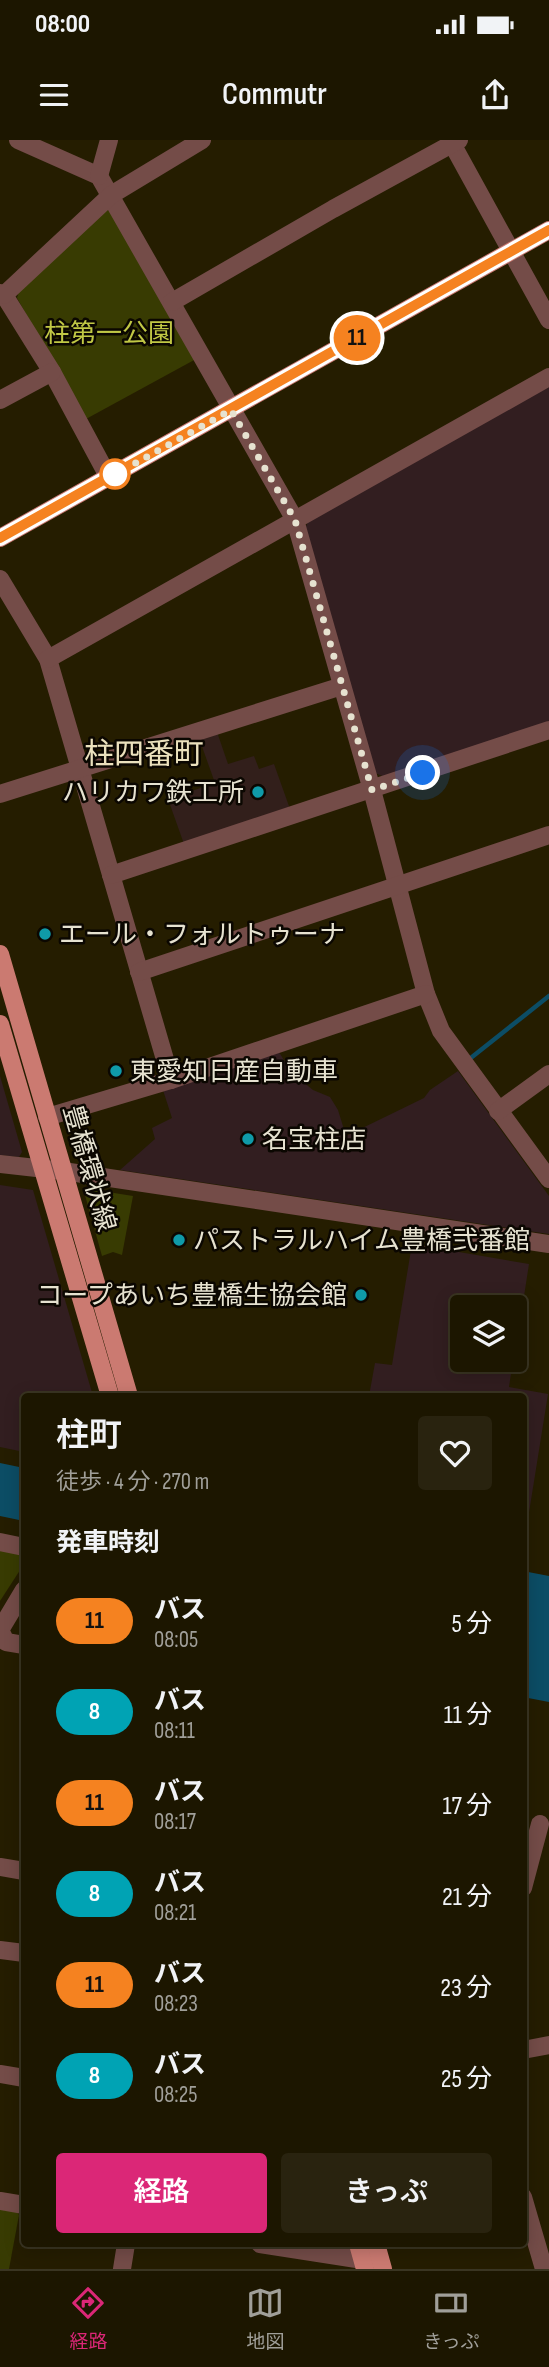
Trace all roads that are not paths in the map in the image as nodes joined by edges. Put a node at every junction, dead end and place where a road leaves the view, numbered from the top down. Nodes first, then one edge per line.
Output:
1 (18, 140) edge
2 (108, 140) edge
3 (202, 140) edge
4 (454, 141) edge
5 (99, 176) junction
6 (111, 195) junction
7 (549, 230) edge
8 (510, 251) junction
9 (2, 294) edge
10 (172, 302) junction
11 (549, 320) edge
12 (51, 372) junction
13 (549, 377) edge
14 (0, 400) edge
15 (231, 410) junction
16 (109, 478) junction
17 (295, 520) junction
18 (0, 538) edge
19 (0, 579) edge
20 (48, 659) junction
21 (342, 686) junction
22 (549, 730) edge
23 (80, 768) junction
24 (372, 790) junction
25 (0, 794) edge
26 (549, 835) edge
27 (111, 875) junction
28 (398, 885) junction
29 (0, 954) edge
30 (139, 972) junction
31 (426, 994) junction
32 (0, 1024) edge
33 (549, 1074) edge
34 (171, 1080) junction
35 (498, 1111) junction
36 (47, 1117) junction
37 (0, 1164) edge
38 (42, 1169) junction
39 (63, 1171) junction
40 (549, 1179) edge
41 (549, 1244) edge
42 (109, 1393) edge
43 (128, 1393) edge
44 (0, 1542) edge
45 (21, 1546) edge
46 (21, 1595) edge
47 (21, 1644) edge
48 (537, 1824) edge
49 (0, 1867) edge
50 (21, 1870) edge
51 (527, 1870) edge
52 (0, 1950) edge
53 (21, 1954) edge
54 (549, 2045) edge
55 (527, 2049) edge
56 (0, 2074) edge
57 (21, 2078) edge
58 (0, 2201) edge
59 (21, 2204) edge
60 (527, 2211) edge
61 (126, 2247) edge
62 (282, 2247) edge
63 (377, 2247) edge
64 (362, 2258) edge
65 (122, 2269) edge
66 (383, 2269) edge
67 (544, 2269) edge

1 - 5 street
2 - 5 street
3 - 6 street
4 - 8 street
4 - 10 street
5 - 6 street
6 - 9 street
6 - 10 street
7 - 8 main road
8 - 11 street
8 - 15 main road
9 - 12 street
10 - 15 street
12 - 14 street
12 - 16 street
13 - 17 street
15 - 16 main road
15 - 17 street
16 - 18 main road
17 - 20 street
17 - 21 street
19 - 20 street
20 - 23 street
21 - 23 street
21 - 24 street
22 - 24 street
23 - 25 street
23 - 27 street
24 - 27 street
24 - 28 street
26 - 28 street
27 - 30 street
28 - 30 street
28 - 31 street
29 - 36 main road, 豊橋環状線
30 - 34 street
31 - 34 street
31 - 35 street
32 - 38 main road, 豊橋環状線
33 - 35 street
34 - 36 street
35 - 40 street
36 - 39 main road, 豊橋環状線
37 - 38 street
38 - 39 street
38 - 42 main road, 豊橋環状線
39 - 41 street
39 - 43 main road, 豊橋環状線
44 - 45 street
46 - 47 street
48 - 51 street
49 - 50 street
52 - 53 street
54 - 55 street
56 - 57 street
58 - 59 street
60 - 67 street
61 - 65 street
62 - 64 street
63 - 66 main road

